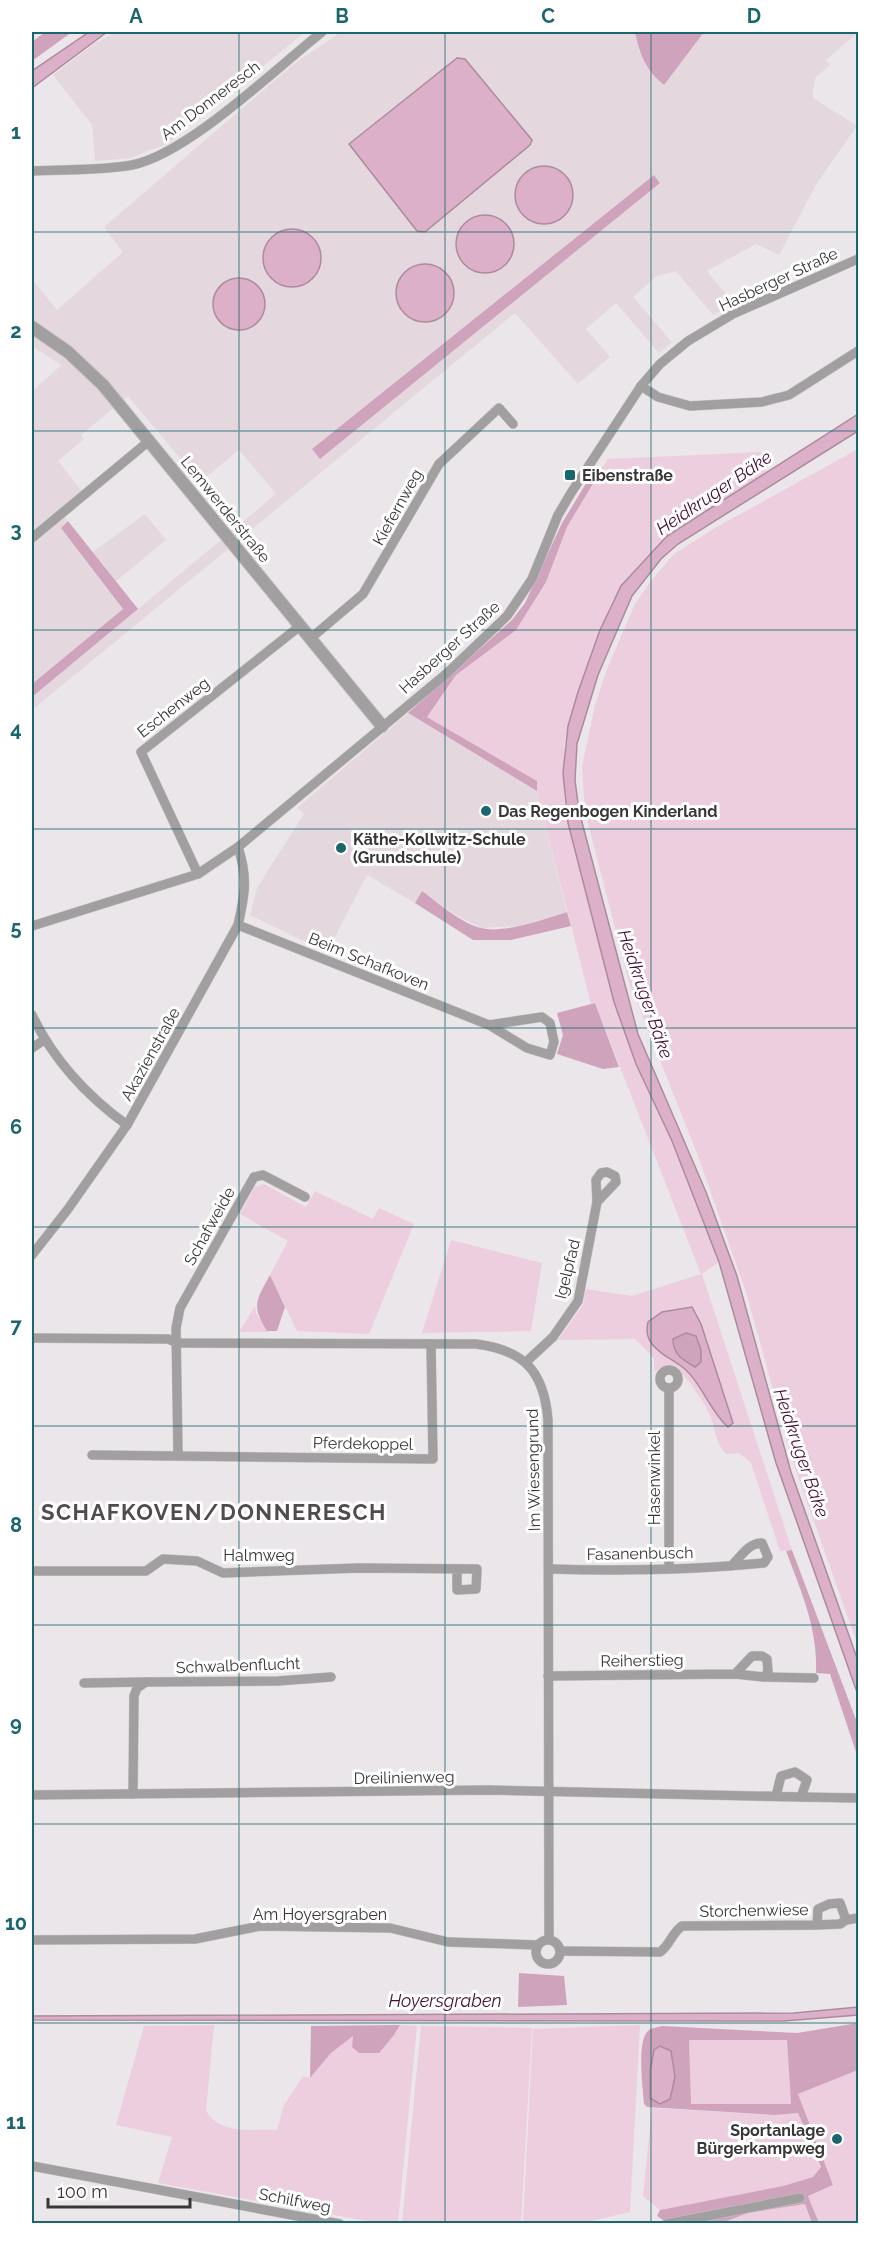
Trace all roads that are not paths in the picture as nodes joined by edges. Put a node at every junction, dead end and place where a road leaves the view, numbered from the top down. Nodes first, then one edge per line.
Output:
1 (322, 32) edge
2 (32, 171) edge
3 (858, 259) edge
4 (32, 327) edge
5 (858, 351) edge
6 (641, 386) junction
7 (513, 424) dead end
8 (149, 441) junction
9 (32, 538) edge
10 (300, 626) junction
11 (311, 638) junction
12 (382, 726) junction
13 (238, 847) junction
14 (198, 874) junction
15 (238, 925) junction
16 (32, 926) edge
17 (32, 1015) edge
18 (489, 1024) junction
19 (44, 1040) junction
20 (32, 1048) edge
21 (127, 1125) junction
22 (305, 1197) dead end
23 (597, 1202) dead end
24 (32, 1255) edge
25 (32, 1338) edge
26 (178, 1343) junction
27 (431, 1344) junction
28 (526, 1362) junction
29 (669, 1388) dead end
30 (92, 1455) dead end
31 (178, 1455) junction
32 (731, 1566) dead end
33 (669, 1568) junction
34 (457, 1569) dead end
35 (550, 1569) junction
36 (32, 1571) edge
37 (735, 1674) junction
38 (548, 1676) junction
39 (331, 1677) dead end
40 (764, 1677) junction
41 (814, 1678) dead end
42 (146, 1682) junction
43 (84, 1683) dead end
44 (550, 1792) junction
45 (133, 1794) junction
46 (32, 1795) edge
47 (776, 1796) junction
48 (801, 1797) junction
49 (858, 1798) edge
50 (858, 1918) edge
51 (846, 1920) junction
52 (817, 1925) junction
53 (549, 1939) junction
54 (32, 1940) edge
55 (537, 1945) junction
56 (560, 1951) junction
57 (32, 2166) edge
58 (800, 2198) dead end
59 (340, 2223) edge
60 (666, 2223) edge

1 - 2 street, Am Donneresch
3 - 6 street, Hasberger Straße
4 - 8 street, Lemwerderstraße
5 - 6 street
6 - 12 street, Hasberger Straße
7 - 11 street, Kiefernweg
8 - 9 street
8 - 10 street, Lemwerderstraße
10 - 11 street, Lemwerderstraße
10 - 14 street, Eschenweg
11 - 12 street, Lemwerderstraße
12 - 13 street, Hasberger Straße
13 - 14 street, Hasberger Straße
13 - 15 street, Akazienstraße
14 - 16 street, Hasberger Straße
15 - 18 street, Beim Schafkoven
15 - 21 street, Akazienstraße
17 - 19 street
18 - 18 street, Beim Schafkoven
19 - 20 street
19 - 21 street
21 - 24 street, Akazienstraße
22 - 26 street, Schafweide
23 - 28 street, Igelpfad
25 - 26 street, Im Wiesengrund
26 - 27 street, Im Wiesengrund
26 - 31 street
27 - 28 street, Im Wiesengrund
27 - 31 street, Pferdekoppel
28 - 35 street, Im Wiesengrund
29 - 33 street, Hasenwinkel
30 - 31 street, Pferdekoppel
32 - 33 street, Fasanenbusch
33 - 35 street, Fasanenbusch
34 - 36 street, Halmweg
35 - 38 street, Im Wiesengrund
37 - 38 street, Reiherstieg
37 - 40 street, Reiherstieg
37 - 40 street
38 - 44 street, Im Wiesengrund
39 - 42 street, Schwalbenflucht
40 - 41 street, Reiherstieg
42 - 43 street, Schwalbenflucht
42 - 45 street
44 - 45 street, Dreilinienweg
44 - 47 street, Dreilinienweg
44 - 53 street, Im Wiesengrund
45 - 46 street, Dreilinienweg
47 - 48 street, Dreilinienweg
47 - 48 street
48 - 49 street, Dreilinienweg
50 - 51 street, Storchenwiese
51 - 52 street, Storchenwiese
51 - 52 street, Storchenwiese
52 - 56 street, Storchenwiese
53 - 55 street
53 - 56 street
54 - 55 street, Am Hoyersgraben
55 - 56 street
57 - 59 street, Schilfweg
58 - 60 street

